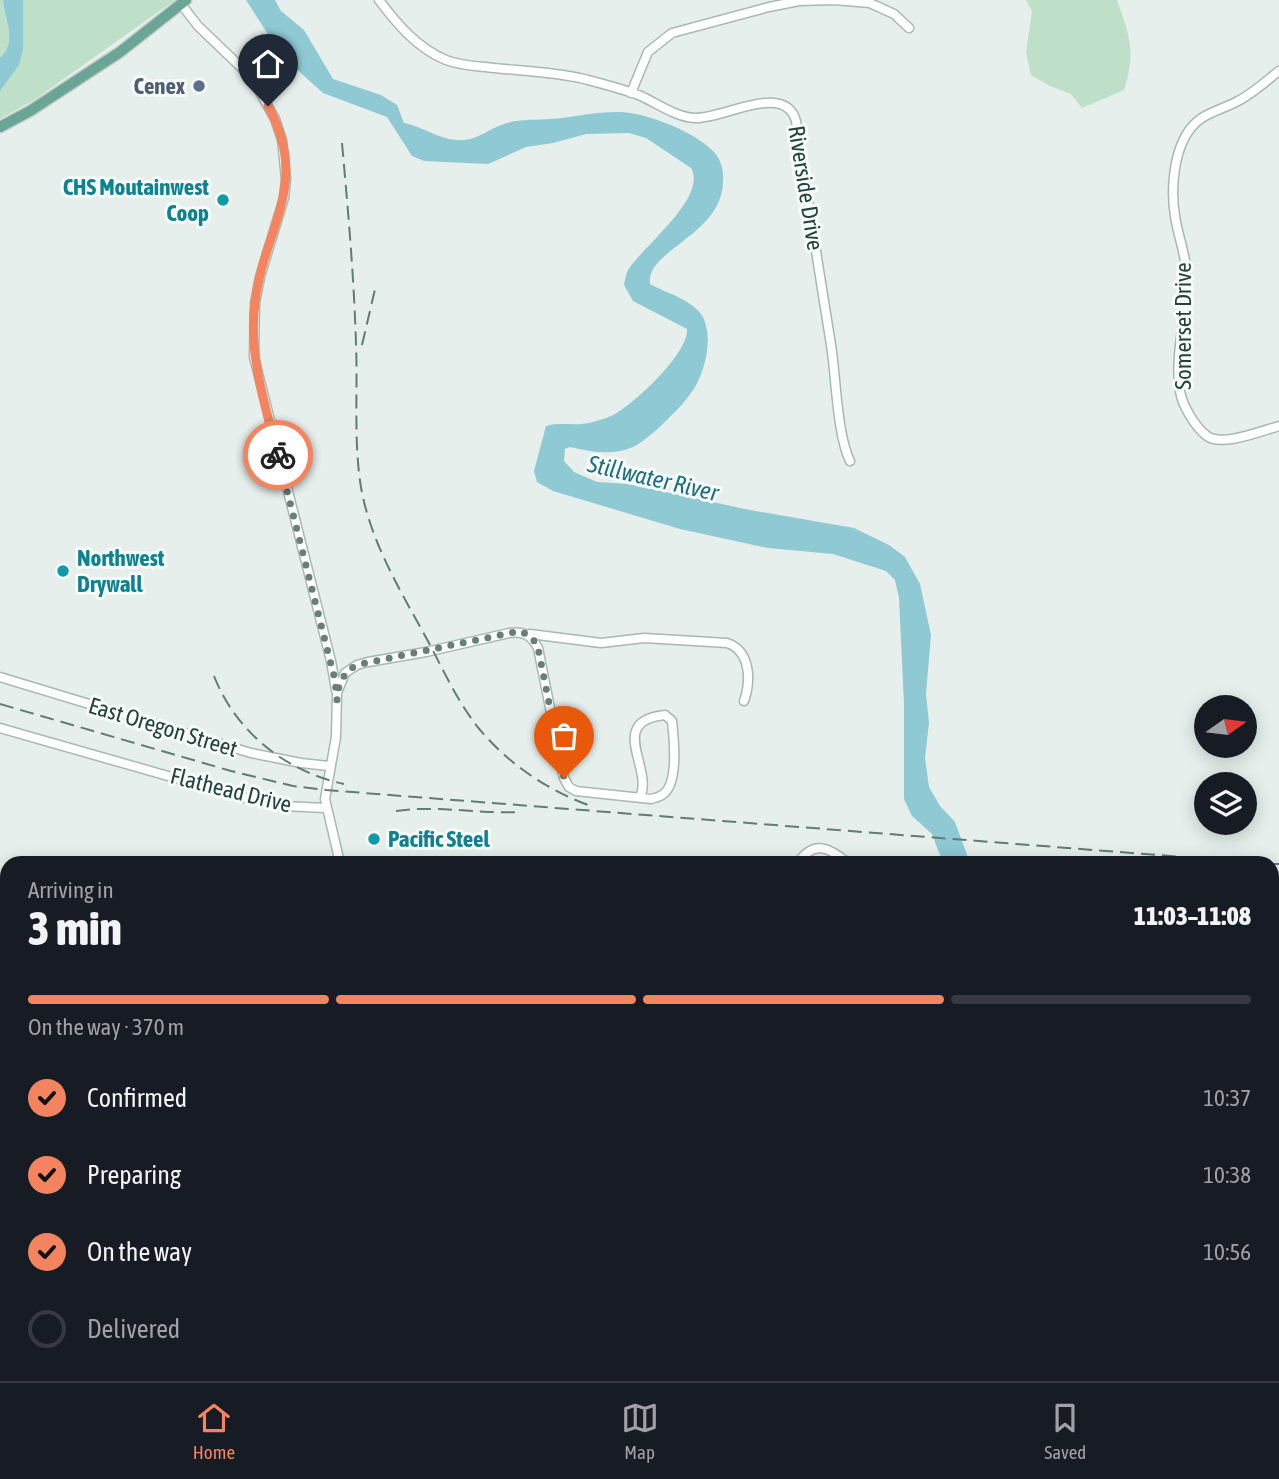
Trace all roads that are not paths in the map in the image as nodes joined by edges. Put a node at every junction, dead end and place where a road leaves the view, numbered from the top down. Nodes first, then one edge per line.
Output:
1 (379, 0) edge
2 (183, 2) edge
3 (909, 28) dead end
4 (1279, 71) edge
5 (631, 93) junction
6 (0, 127) edge
7 (1279, 426) edge
8 (850, 461) dead end
9 (520, 631) junction
10 (0, 677) edge
11 (337, 700) junction
12 (744, 701) dead end
13 (0, 728) edge
14 (330, 766) junction
15 (640, 797) junction
16 (326, 808) junction
17 (339, 856) edge
18 (804, 856) edge
19 (839, 856) edge

1 - 5 street, Riverside Drive
2 - 6 main road
2 - 11 street
3 - 5 street
4 - 7 street, Somerset Drive
5 - 8 street, Riverside Drive
9 - 11 street, Flathead Drive
9 - 12 street
9 - 15 street
10 - 14 street, East Oregon Street
11 - 14 street, Flathead Drive
13 - 16 street, Flathead Drive
14 - 16 street, Flathead Drive
15 - 15 street
16 - 17 street
18 - 19 street

